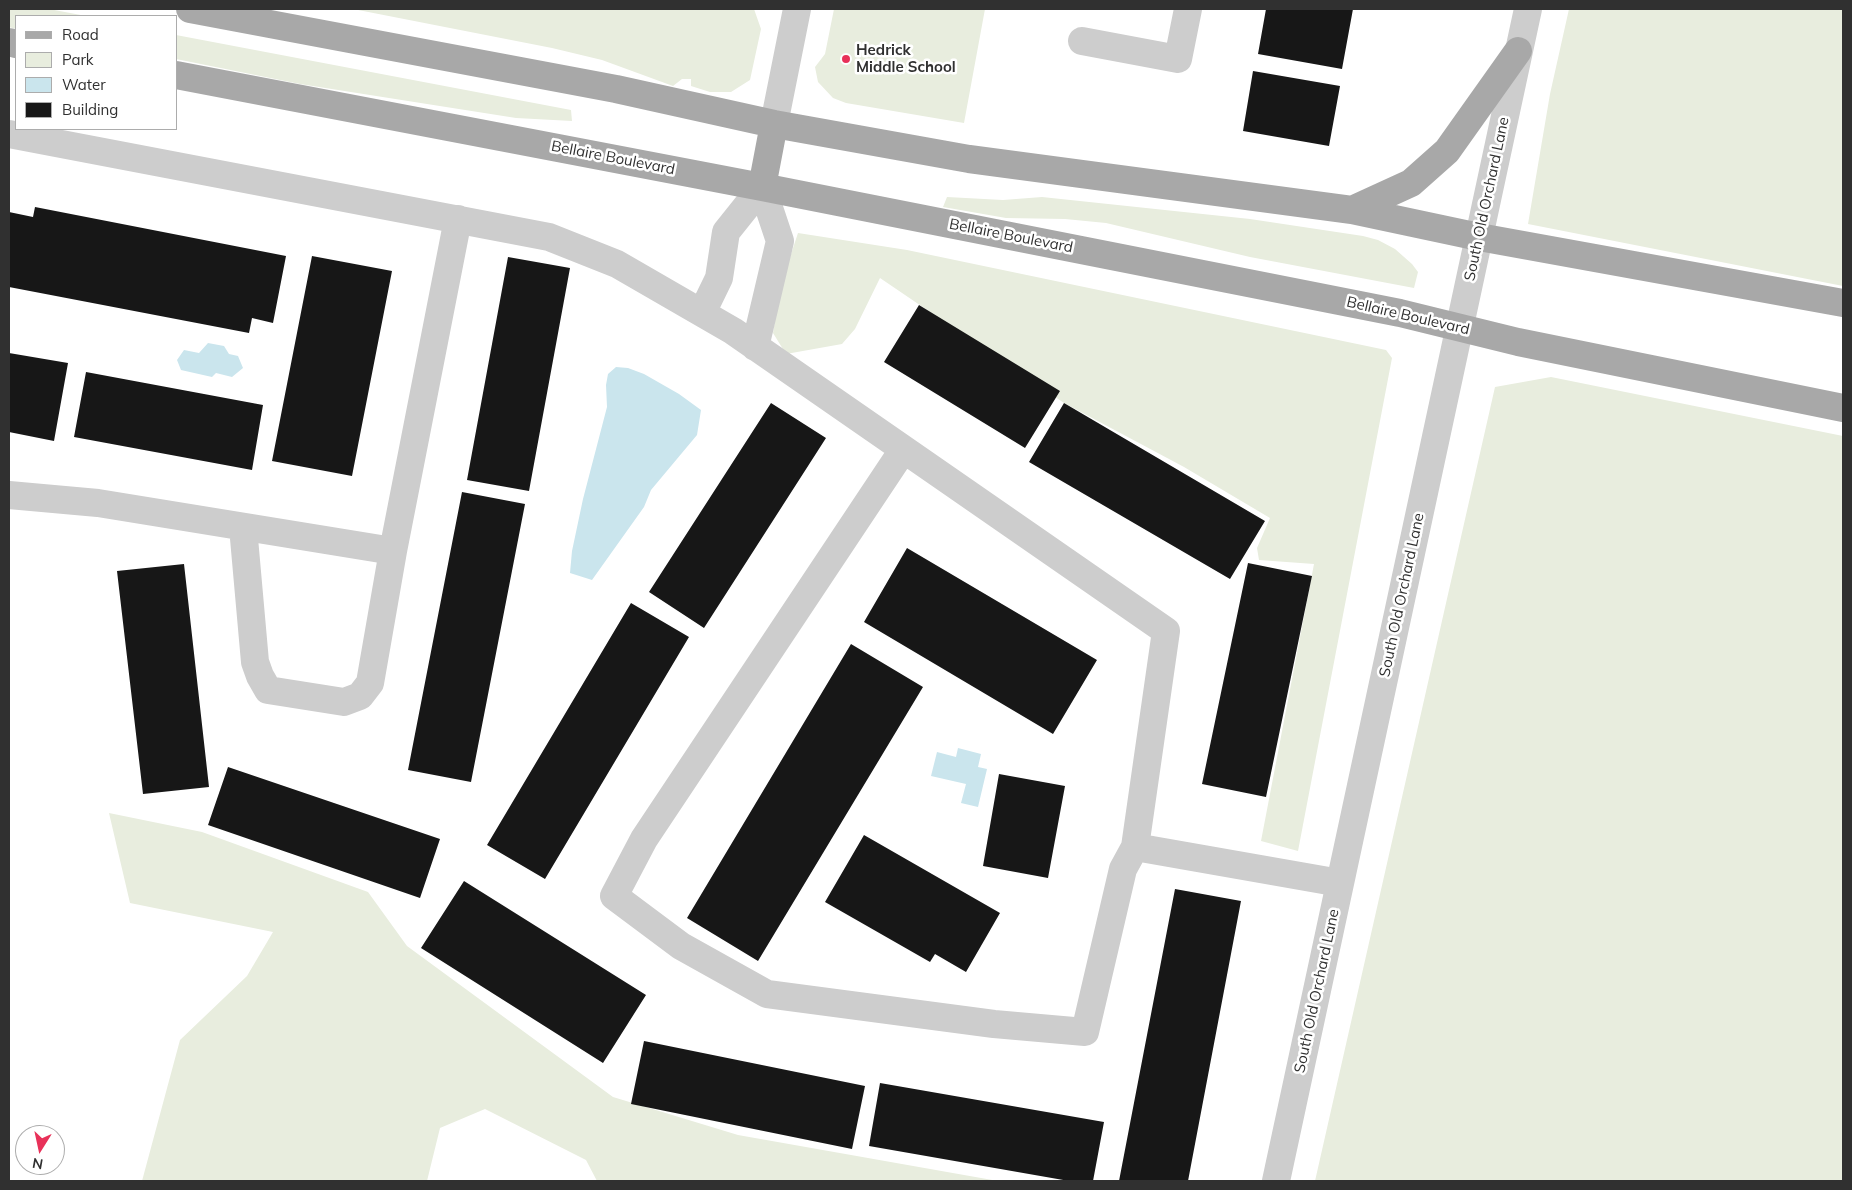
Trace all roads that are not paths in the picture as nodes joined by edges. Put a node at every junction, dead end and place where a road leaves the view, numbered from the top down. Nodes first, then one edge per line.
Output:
1 (190, 9) edge
2 (797, 9) edge
3 (1188, 9) edge
4 (1528, 9) edge
5 (1082, 40) dead end
6 (1518, 51) junction
7 (178, 75) edge
8 (774, 124) junction
9 (9, 134) edge
10 (762, 187) junction
11 (1352, 210) junction
12 (458, 219) junction
13 (1479, 237) junction
14 (1843, 303) edge
15 (702, 313) junction
16 (1459, 328) junction
17 (755, 347) junction
18 (1843, 408) edge
19 (903, 450) junction
20 (9, 495) edge
21 (243, 527) junction
22 (393, 551) junction
23 (1135, 847) junction
24 (1340, 883) junction
25 (1276, 1181) edge

1 - 8 main road
2 - 8 street
3 - 5 street
4 - 6 street, South Old Orchard Lane
6 - 11 main road
6 - 13 street, South Old Orchard Lane
7 - 10 main road, Bellaire Boulevard
8 - 10 main road
8 - 11 main road
9 - 12 street
10 - 15 street
10 - 16 main road, Bellaire Boulevard
10 - 17 street
11 - 13 main road
12 - 15 street
12 - 22 street
13 - 14 main road
13 - 16 street, South Old Orchard Lane
15 - 17 street
16 - 18 main road, Bellaire Boulevard
16 - 24 street, South Old Orchard Lane
17 - 19 street
19 - 23 street
19 - 23 street
20 - 21 street
21 - 22 street
21 - 22 street
23 - 24 street
24 - 25 street, South Old Orchard Lane

